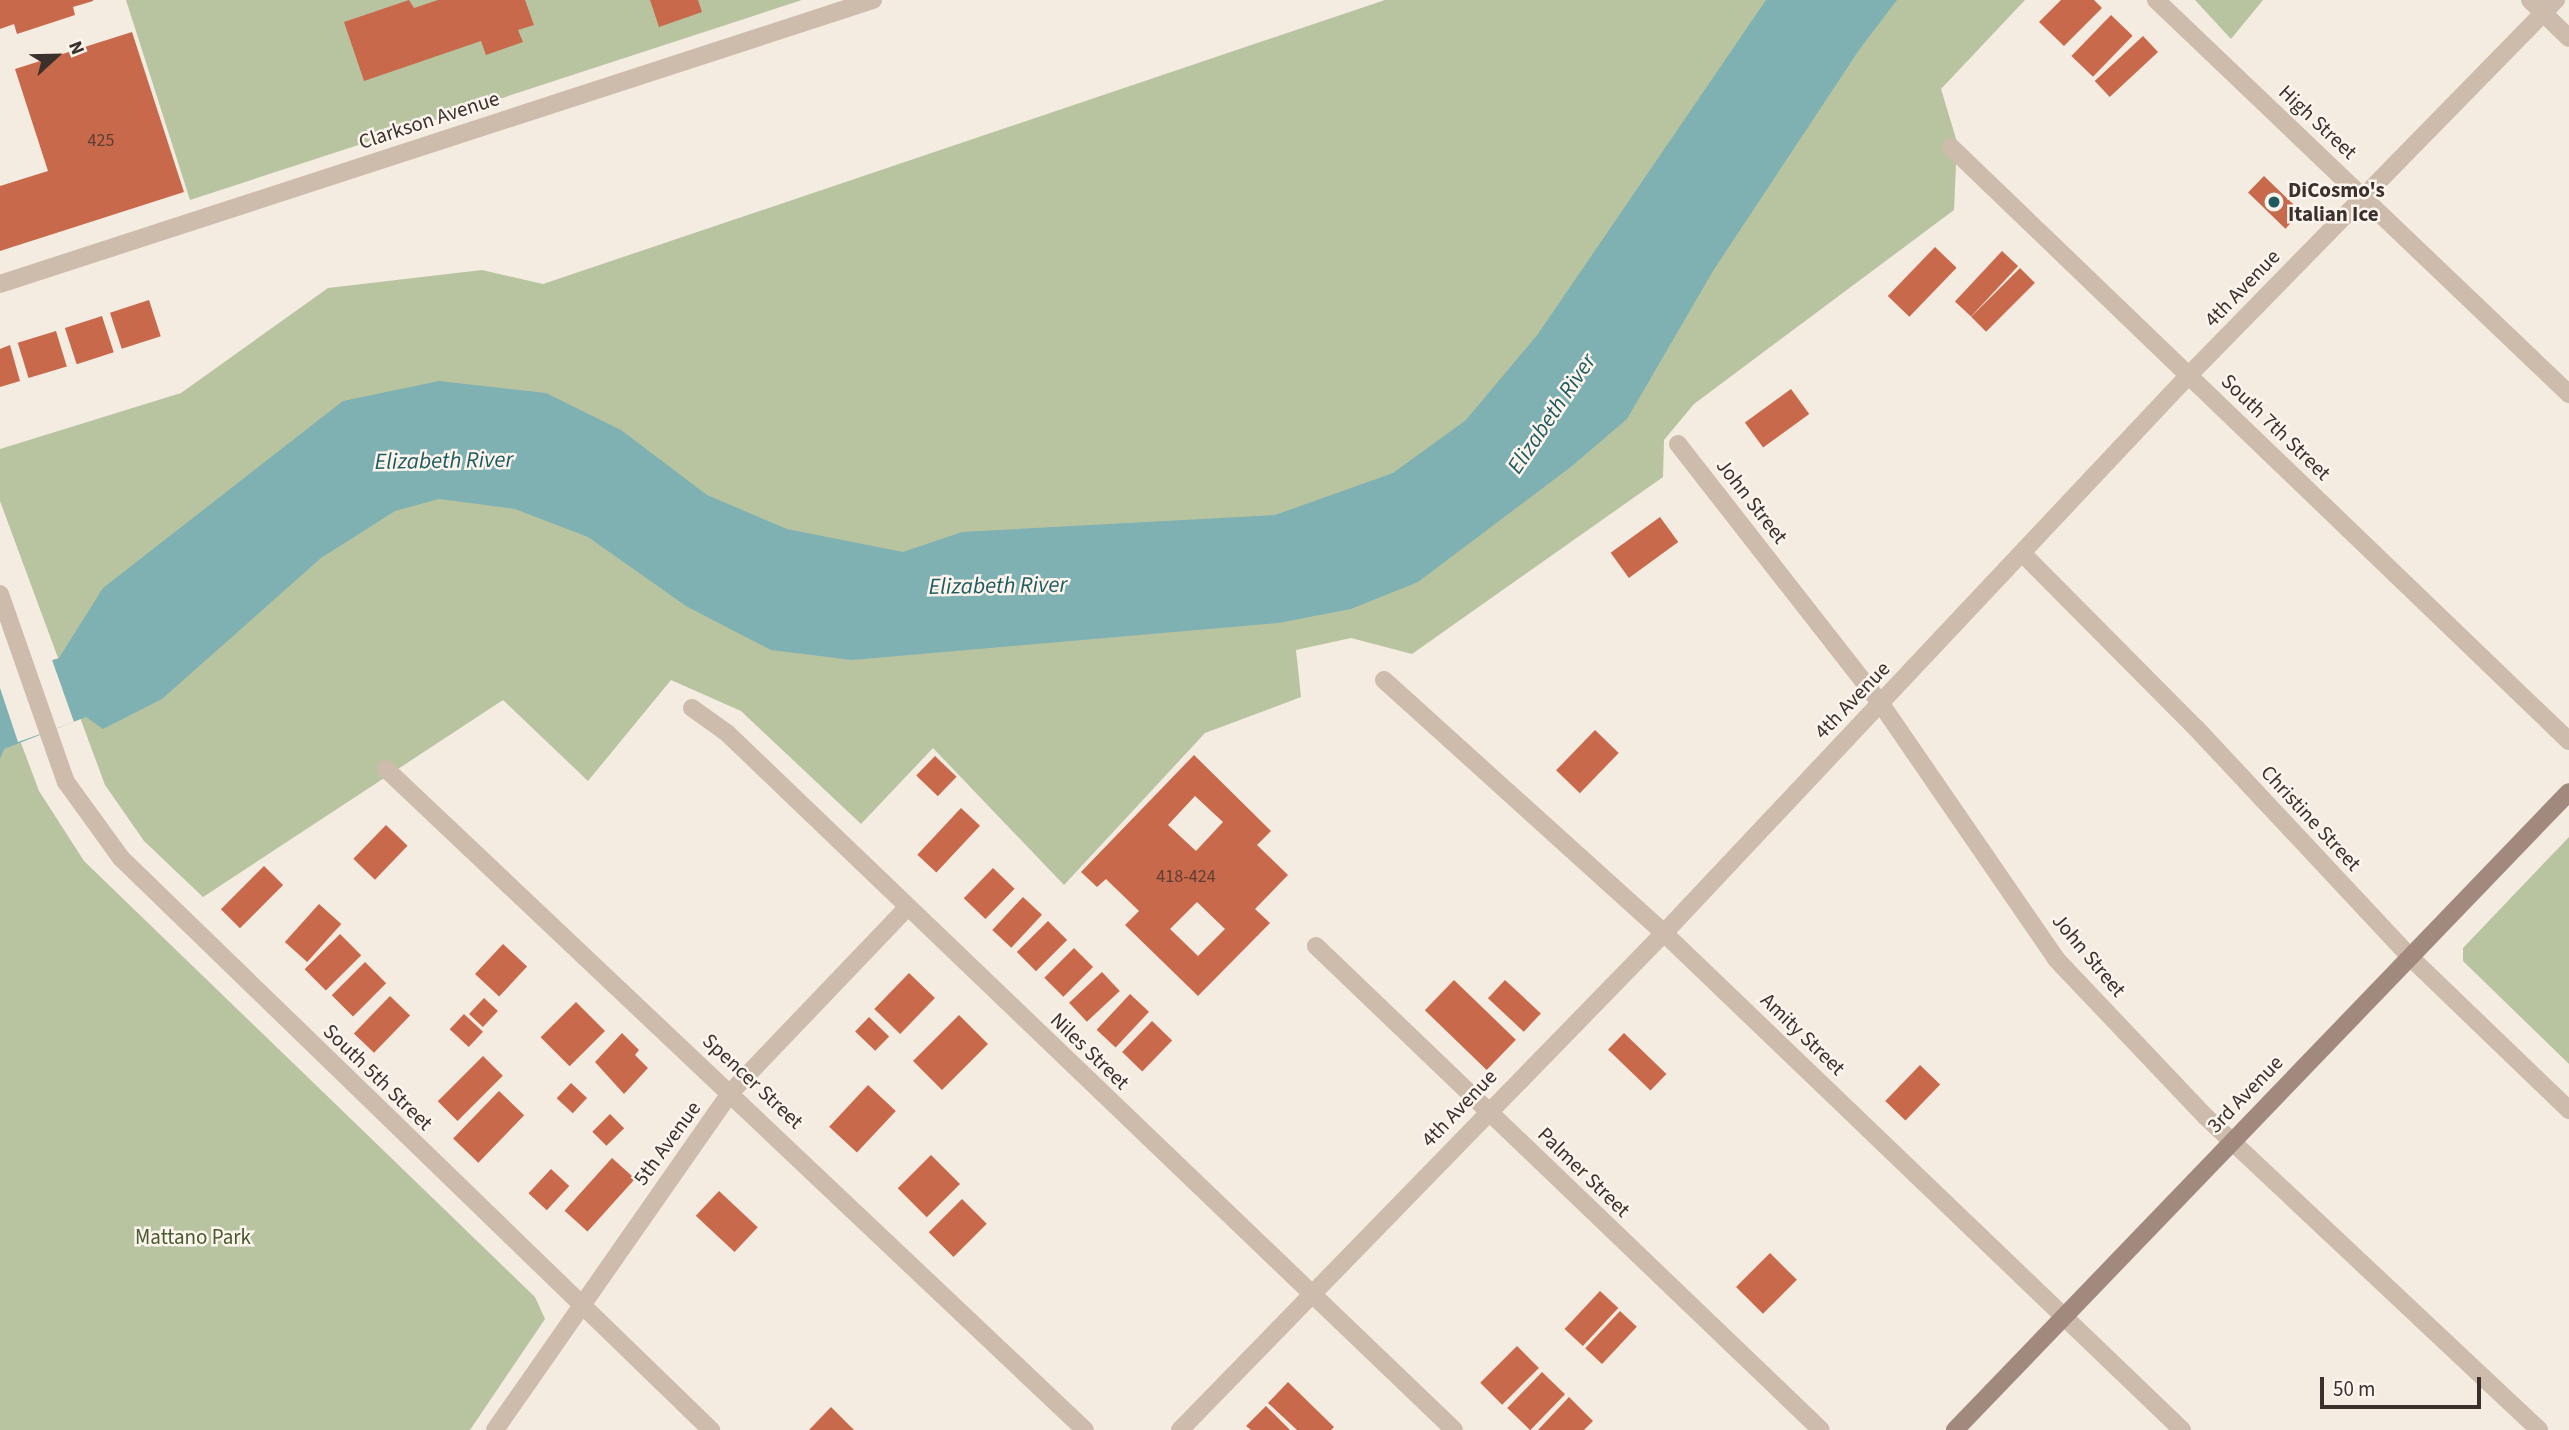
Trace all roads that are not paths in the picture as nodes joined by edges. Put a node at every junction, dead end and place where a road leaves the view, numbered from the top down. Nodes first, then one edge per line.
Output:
1 (873, 0) edge
2 (2156, 0) edge
3 (2530, 0) edge
4 (2549, 7) edge
5 (2569, 38) edge
6 (1951, 147) dead end
7 (2363, 196) junction
8 (0, 284) edge
9 (2189, 375) junction
10 (2569, 394) edge
11 (1678, 444) dead end
12 (2022, 553) junction
13 (0, 594) edge
14 (1384, 680) dead end
15 (1881, 704) junction
16 (692, 708) dead end
17 (2569, 741) edge
18 (386, 769) dead end
19 (2569, 792) edge
20 (907, 908) junction
21 (1664, 933) junction
22 (1316, 946) dead end
23 (2410, 957) junction
24 (732, 1092) junction
25 (2569, 1110) edge
26 (1487, 1112) junction
27 (2233, 1139) junction
28 (1312, 1293) junction
29 (581, 1307) junction
30 (2064, 1316) junction
31 (495, 1430) edge
32 (711, 1430) edge
33 (1085, 1430) edge
34 (1180, 1430) edge
35 (1454, 1430) edge
36 (1821, 1430) edge
37 (1955, 1430) edge
38 (2182, 1430) edge
39 (2539, 1430) edge

1 - 8 street, Clarkson Avenue
2 - 7 street, High Street
3 - 4 street
4 - 5 street
4 - 7 street, 4th Avenue
6 - 9 street, South 7th Street
7 - 9 street, 4th Avenue
7 - 10 street, High Street
9 - 12 street, 4th Avenue
9 - 17 street, South 7th Street
11 - 15 street, John Street
12 - 15 street, 4th Avenue
12 - 23 street, Christine Street
13 - 29 street, South 5th Street
14 - 21 street, Amity Street
15 - 21 street, 4th Avenue
15 - 27 street, John Street
16 - 20 street, Niles Street
18 - 24 street, Spencer Street
19 - 23 street, 3rd Avenue
20 - 24 street, 5th Avenue
20 - 28 street, Niles Street
21 - 26 street, 4th Avenue
21 - 30 street, Amity Street
22 - 26 street, Palmer Street
23 - 25 street, Christine Street
23 - 27 street, 3rd Avenue
24 - 29 street, 5th Avenue
24 - 33 street, Spencer Street
26 - 28 street, 4th Avenue
26 - 36 street, Palmer Street
27 - 30 street, 3rd Avenue
27 - 39 street, John Street
28 - 34 street, 4th Avenue
28 - 35 street, Niles Street
29 - 31 street, 5th Avenue
29 - 32 street, South 5th Street
30 - 37 street, 3rd Avenue
30 - 38 street, Amity Street

